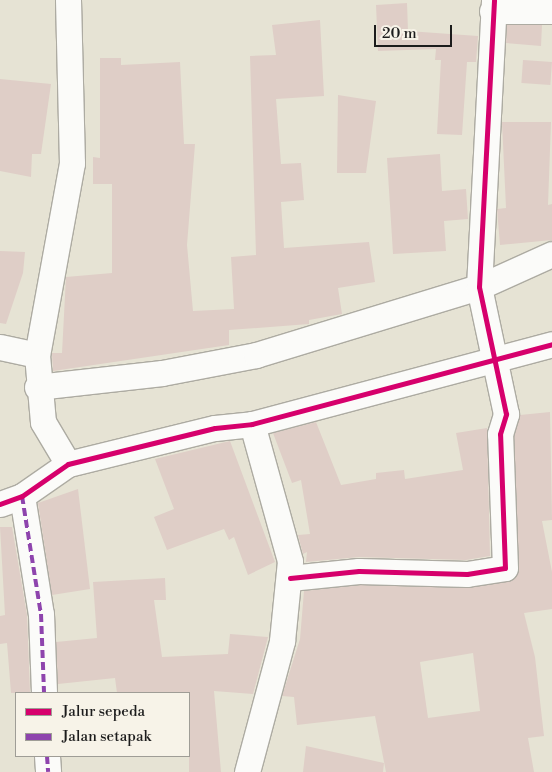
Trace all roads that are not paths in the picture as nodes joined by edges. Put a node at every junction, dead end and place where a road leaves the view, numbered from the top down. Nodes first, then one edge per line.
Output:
1 (68, 0) edge
2 (493, 6) edge
3 (552, 11) edge
4 (552, 254) edge
5 (481, 298) junction
6 (552, 344) edge
7 (0, 347) edge
8 (37, 355) junction
9 (494, 360) junction
10 (38, 387) junction
11 (252, 424) junction
12 (62, 455) junction
13 (11, 500) edge
14 (290, 578) junction
15 (44, 692) edge
16 (47, 757) edge
17 (48, 772) edge
18 (247, 772) edge

1 - 8 street
2 - 3 street
2 - 5 street
4 - 5 street
5 - 9 street
5 - 10 street
6 - 9 street
7 - 8 street
8 - 10 street
9 - 11 street
9 - 14 street
10 - 12 street
11 - 12 street
11 - 14 street
12 - 13 street
13 - 15 street
14 - 18 street
16 - 17 street

